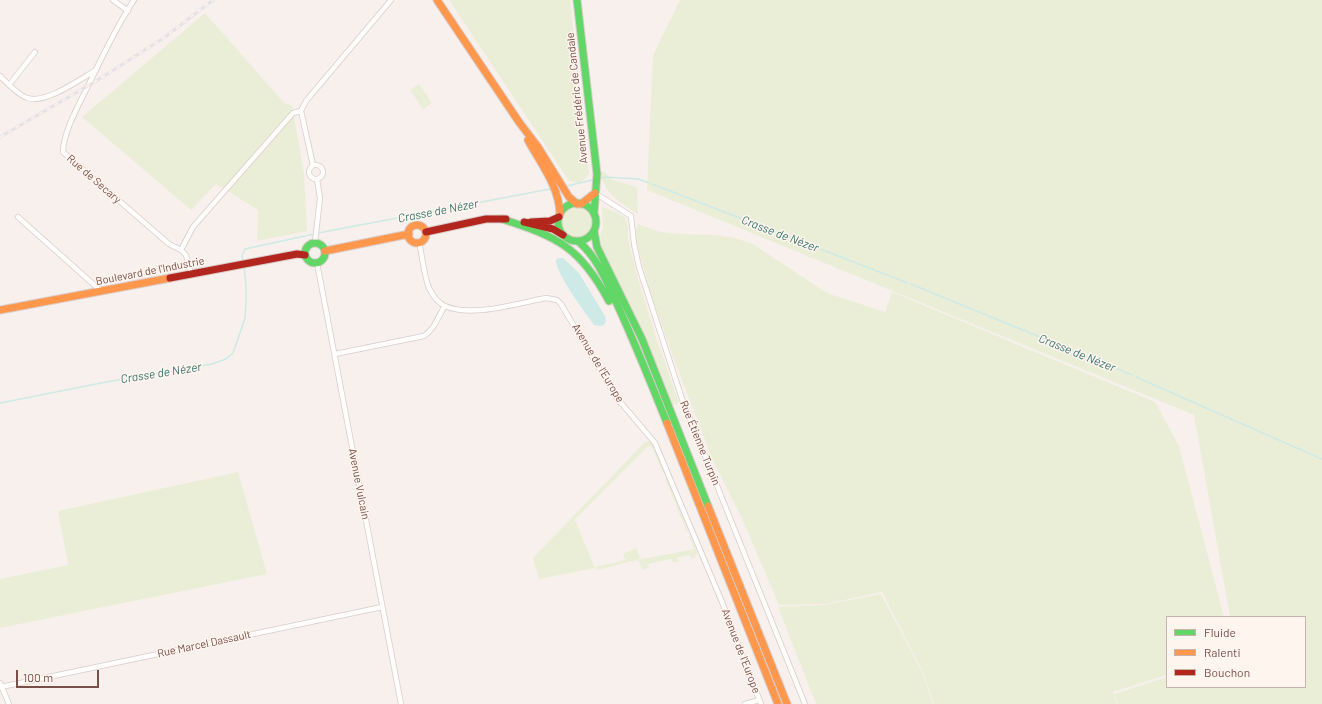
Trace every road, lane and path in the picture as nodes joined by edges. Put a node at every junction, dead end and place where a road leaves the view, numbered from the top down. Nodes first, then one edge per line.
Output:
1 (113, 0) edge
2 (134, 0) edge
3 (391, 0) edge
4 (436, 0) edge
5 (577, 0) edge
6 (128, 11) junction
7 (35, 52) dead end
8 (96, 70) junction
9 (0, 76) edge
10 (9, 85) junction
11 (301, 111) junction
12 (519, 122) junction
13 (313, 164) junction
14 (317, 179) junction
15 (595, 193) junction
16 (579, 204) junction
17 (594, 214) junction
18 (560, 215) junction
19 (18, 217) dead end
20 (502, 219) junction
21 (527, 222) junction
22 (594, 231) junction
23 (426, 232) junction
24 (408, 234) junction
25 (563, 235) junction
26 (315, 239) junction
27 (419, 242) junction
28 (579, 242) junction
29 (182, 250) junction
30 (325, 251) junction
31 (305, 255) junction
32 (317, 263) junction
33 (191, 274) junction
34 (101, 291) junction
35 (445, 306) junction
36 (0, 310) edge
37 (334, 354) junction
38 (662, 410) junction
39 (382, 607) junction
40 (1, 685) edge
41 (760, 702) edge
42 (9, 704) edge
43 (401, 704) edge
44 (745, 704) edge
45 (778, 704) edge
46 (787, 704) edge
47 (805, 704) edge

1 - 6 street
2 - 6 street, Rue de Secary
3 - 11 street
4 - 12 main road
5 - 15 main road, Avenue Frédéric de Candale
6 - 8 street, Rue de Secary
7 - 10 street
8 - 10 street
8 - 29 street, Rue de Secary
9 - 10 street
11 - 13 street
11 - 29 street
12 - 16 main road
12 - 18 main road
13 - 14 street
13 - 14 street
14 - 26 street
15 - 16 main road
15 - 17 main road, Avenue Frédéric de Candale
15 - 47 street, Rue Étienne Turpin
16 - 17 main road
16 - 18 main road
17 - 22 main road
18 - 21 main road
18 - 25 main road
19 - 34 street
20 - 21 main road
20 - 23 main road
20 - 38 main road
21 - 25 main road
22 - 28 main road
22 - 46 main road
23 - 24 main road
23 - 27 main road
24 - 27 main road
24 - 30 main road
25 - 28 main road
26 - 30 main road
26 - 31 main road
27 - 35 street
28 - 38 main road
29 - 33 street
30 - 32 main road
31 - 32 main road
31 - 33 main road, Boulevard de l'Industrie
32 - 37 street, Avenue Vulcain
33 - 34 main road, Boulevard de l'Industrie
34 - 36 main road, Boulevard de l'Industrie
35 - 37 street
35 - 41 street, Avenue de l'Europe
37 - 39 street, Avenue Vulcain
38 - 45 main road
39 - 40 street, Rue Marcel Dassault
39 - 43 street, Avenue Vulcain
40 - 42 street
41 - 44 street

